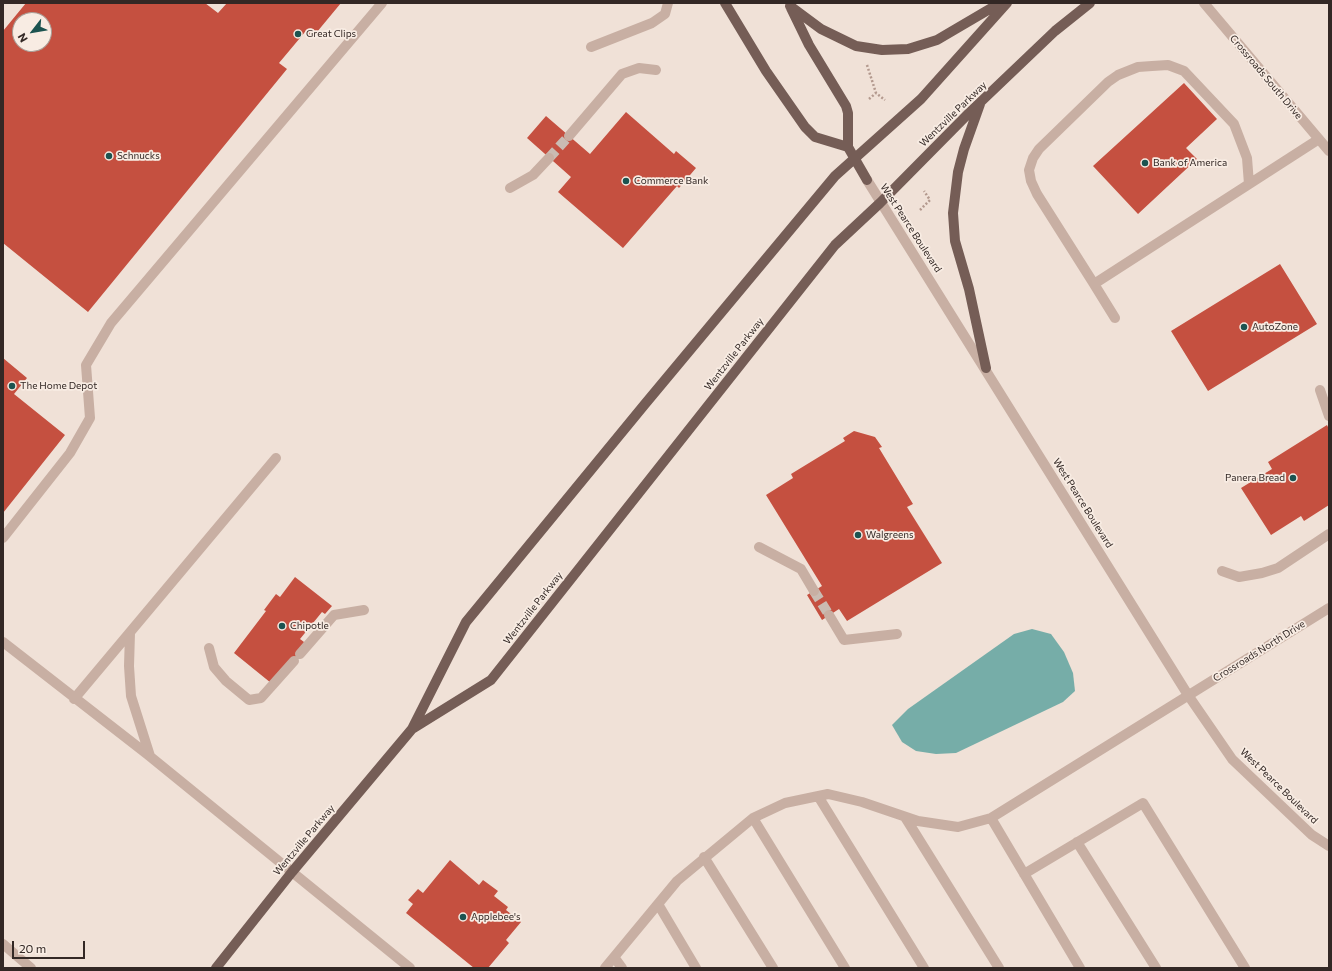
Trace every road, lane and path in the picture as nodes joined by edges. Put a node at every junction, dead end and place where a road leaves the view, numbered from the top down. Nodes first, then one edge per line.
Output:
1 (382, 3) edge
2 (668, 3) edge
3 (724, 3) edge
4 (1000, 3) edge
5 (1007, 3) edge
6 (1090, 3) edge
7 (1204, 3) edge
8 (789, 5) edge
9 (591, 47) dead end
10 (866, 61) dead end
11 (656, 70) dead end
12 (876, 93) junction
13 (869, 99) dead end
14 (885, 100) dead end
15 (980, 103) junction
16 (569, 136) tunnel mouth
17 (1319, 139) junction
18 (848, 147) junction
19 (1329, 151) edge
20 (549, 158) tunnel mouth
21 (855, 158) junction
22 (867, 180) joint
23 (1249, 184) junction
24 (510, 188) dead end
25 (924, 191) dead end
26 (880, 203) junction
27 (920, 210) dead end
28 (1094, 284) junction
29 (1115, 318) dead end
30 (986, 368) junction
31 (1320, 390) dead end
32 (1329, 416) edge
33 (276, 458) dead end
34 (1329, 534) edge
35 (3, 538) edge
36 (759, 547) dead end
37 (1222, 571) dead end
38 (814, 591) tunnel mouth
39 (1329, 608) edge
40 (364, 610) dead end
41 (829, 615) tunnel mouth
42 (130, 633) junction
43 (897, 634) dead end
44 (3, 642) edge
45 (208, 648) dead end
46 (1188, 695) junction
47 (74, 699) junction
48 (412, 729) junction
49 (150, 756) junction
50 (818, 796) junction
51 (905, 817) junction
52 (753, 818) junction
53 (991, 818) junction
54 (1077, 842) junction
55 (1329, 846) edge
56 (704, 857) junction
57 (292, 872) junction
58 (1024, 874) junction
59 (658, 904) junction
60 (3, 944) edge
61 (614, 956) junction
62 (31, 968) edge
63 (216, 968) edge
64 (410, 968) edge
65 (605, 968) edge
66 (622, 968) edge
67 (696, 968) edge
68 (773, 968) edge
69 (845, 968) edge
70 (924, 968) edge
71 (999, 968) edge
72 (1080, 968) edge
73 (1156, 968) edge
74 (1245, 968) edge

1 - 35 street
2 - 9 street
3 - 18 main road
4 - 8 main road
5 - 21 main road, Wentzville Parkway
6 - 15 main road, Wentzville Parkway
7 - 17 street, Crossroads South Drive
8 - 18 main road
10 - 12 path
11 - 16 street
12 - 13 path
12 - 14 path
15 - 26 main road, Wentzville Parkway
15 - 30 main road
17 - 19 street, Crossroads South Drive
17 - 23 street
18 - 21 main road, West Pearce Boulevard
20 - 24 street
21 - 22 main road, West Pearce Boulevard
21 - 48 main road, Wentzville Parkway
22 - 26 street, West Pearce Boulevard
23 - 28 street
23 - 28 street
25 - 27 path
26 - 30 street, West Pearce Boulevard
26 - 48 main road, Wentzville Parkway
28 - 29 street
30 - 46 street, West Pearce Boulevard
31 - 32 street
33 - 42 street
34 - 37 street
36 - 38 street
39 - 46 street, Crossroads North Drive
40 - 45 street
41 - 43 street
42 - 47 street
42 - 49 street
44 - 47 street
46 - 53 street, Crossroads North Drive
46 - 55 street, West Pearce Boulevard
47 - 49 street
48 - 57 main road, Wentzville Parkway
49 - 57 street
50 - 51 street, Crossroads North Drive
50 - 52 street, Crossroads North Drive
50 - 70 street
51 - 53 street, Crossroads North Drive
51 - 71 street
52 - 56 street, Crossroads North Drive
52 - 69 street
53 - 58 street
54 - 58 street
54 - 73 street
54 - 74 street
56 - 59 street, Crossroads North Drive
56 - 68 street
57 - 63 main road, Wentzville Parkway
57 - 64 street
58 - 72 street
59 - 61 street, Crossroads North Drive
59 - 67 street
60 - 62 street
61 - 65 street, Crossroads North Drive
61 - 66 street

